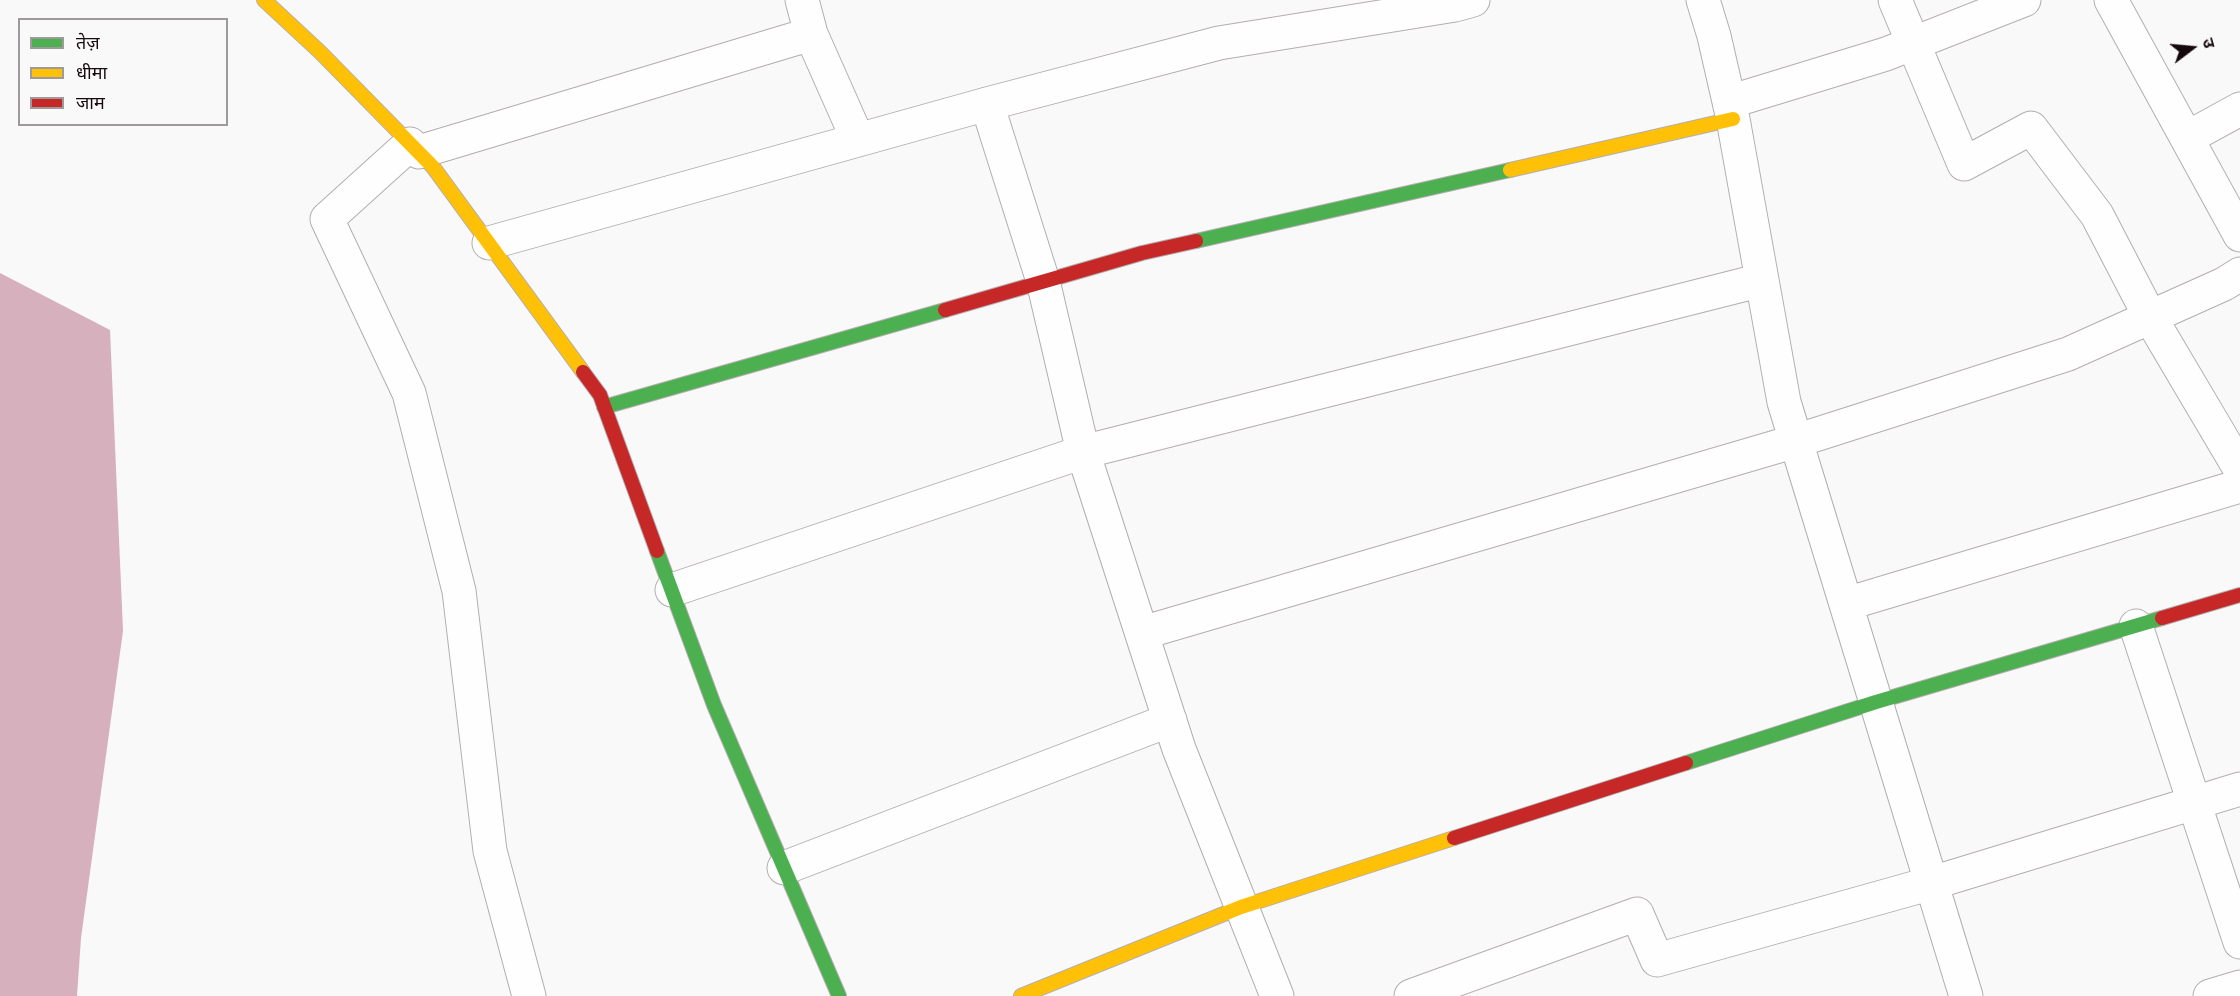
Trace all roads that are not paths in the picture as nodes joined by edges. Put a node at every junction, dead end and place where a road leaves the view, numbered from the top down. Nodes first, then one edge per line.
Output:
1 (802, 0) edge
2 (1473, 0) edge
3 (1703, 0) edge
4 (1895, 0) edge
5 (2024, 0) edge
6 (2111, 0) edge
7 (274, 2) edge
8 (812, 34) junction
9 (1913, 43) junction
10 (987, 104) junction
11 (2240, 109) edge
12 (1731, 111) junction
13 (2187, 138) junction
14 (858, 140) junction
15 (415, 148) junction
16 (2240, 235) edge
17 (489, 243) junction
18 (2240, 274) edge
19 (1762, 280) junction
20 (1043, 281) junction
21 (2150, 317) junction
22 (604, 407) junction
23 (1796, 441) junction
24 (1083, 452) junction
25 (2240, 468) edge
26 (2240, 486) edge
27 (672, 590) junction
28 (2240, 595) edge
29 (1846, 604) junction
30 (2136, 626) junction
31 (1142, 633) junction
32 (1876, 702) junction
33 (1170, 720) junction
34 (2240, 789) edge
35 (2194, 804) junction
36 (784, 868) junction
37 (1932, 883) junction
38 (1241, 907) junction
39 (2240, 942) edge
40 (2240, 987) edge
41 (836, 995) edge
42 (529, 996) edge
43 (1021, 996) edge
44 (1277, 996) edge
45 (1412, 996) edge
46 (1966, 996) edge
47 (2210, 996) edge

1 - 8 street
2 - 10 street
3 - 12 street
4 - 9 street
5 - 9 street
6 - 13 street
7 - 15 street
8 - 14 street
8 - 15 street
9 - 12 street
9 - 21 street
10 - 14 street
10 - 20 street
11 - 13 street
12 - 19 street
12 - 20 street
13 - 16 street
14 - 17 street
15 - 17 street
15 - 42 street
17 - 22 street
18 - 21 street
19 - 23 street
19 - 24 street
20 - 22 street
20 - 24 street
21 - 23 street
21 - 25 street
22 - 27 street
23 - 29 street
23 - 31 street
24 - 27 street
24 - 31 street
26 - 29 street
27 - 36 street
28 - 30 street
29 - 32 street
30 - 32 street
30 - 35 street
31 - 33 street
32 - 37 street
32 - 38 street
33 - 36 street
33 - 38 street
34 - 35 street
35 - 37 street
35 - 39 street
36 - 41 street
37 - 45 street
37 - 46 street
38 - 43 street
38 - 44 street
40 - 47 street

